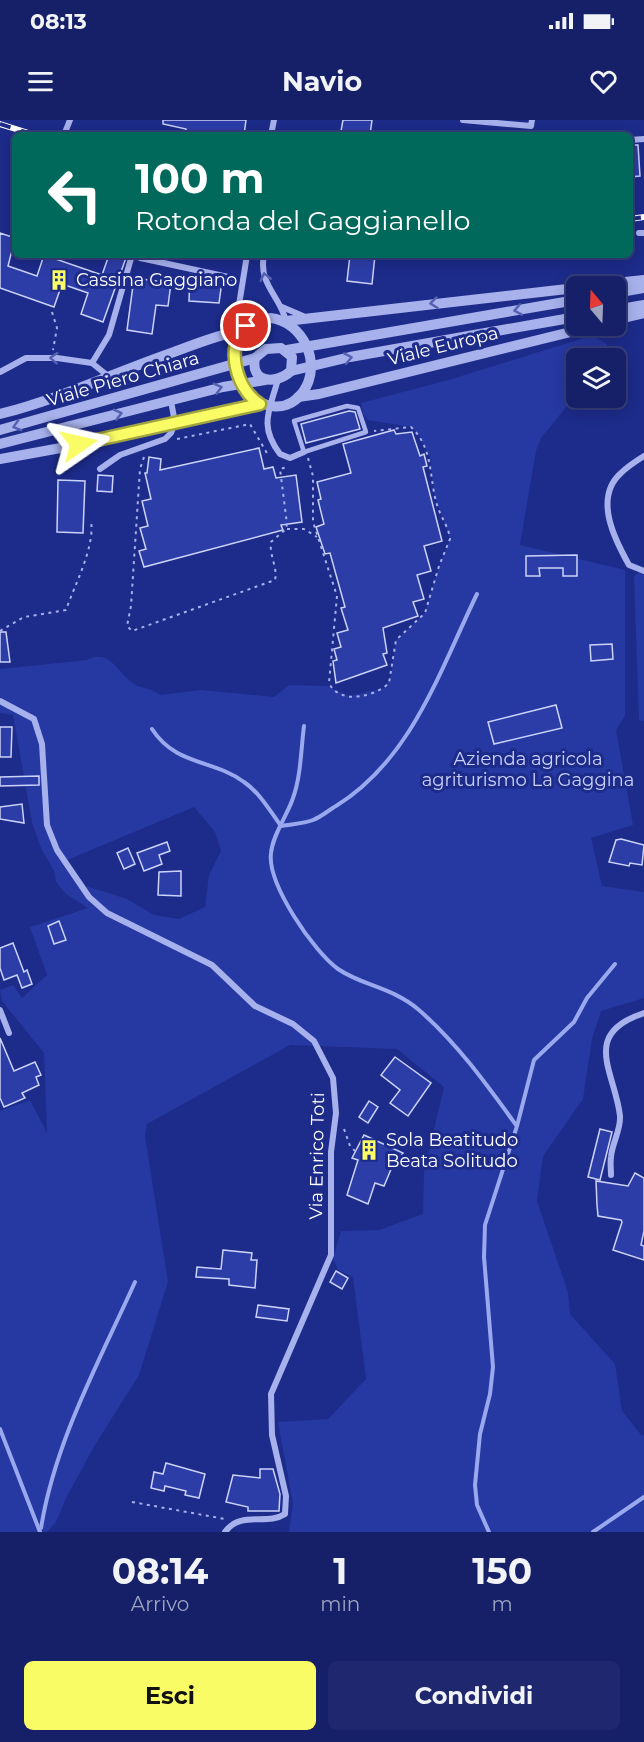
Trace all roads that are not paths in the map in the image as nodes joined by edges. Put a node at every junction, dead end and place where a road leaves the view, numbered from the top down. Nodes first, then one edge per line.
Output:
1 (463, 120) edge
2 (532, 123) edge
3 (131, 258) edge
4 (140, 258) edge
5 (246, 258) edge
6 (264, 258) edge
7 (233, 278) dead end
8 (644, 280) edge
9 (626, 282) edge
10 (644, 288) edge
11 (566, 289) edge
12 (626, 291) edge
13 (566, 302) edge
14 (644, 305) edge
15 (281, 307) junction
16 (626, 308) edge
17 (644, 313) edge
18 (306, 317) junction
19 (626, 317) edge
20 (237, 318) junction
21 (566, 319) edge
22 (286, 321) junction
23 (240, 331) junction
24 (566, 333) edge
25 (221, 336) junction
26 (287, 350) junction
27 (255, 358) junction
28 (92, 363) junction
29 (291, 371) junction
30 (0, 372) edge
31 (108, 376) junction
32 (265, 380) junction
33 (278, 380) junction
34 (298, 397) junction
35 (171, 401) junction
36 (260, 404) junction
37 (0, 414) edge
38 (0, 430) edge
39 (0, 444) edge
40 (304, 452) junction
41 (644, 456) edge
42 (0, 459) edge
43 (100, 469) dead end
44 (644, 571) edge
45 (0, 701) edge
46 (0, 1010) edge
47 (644, 1012) edge
48 (9, 1033) dead end
49 (611, 1175) dead end
50 (225, 1532) edge

1 - 2 street
3 - 28 street
4 - 7 street
5 - 20 street
15 -> 6 street
8 - 9 street
10 - 12 street
11 -> 18 street, Viale Europa
13 -> 26 street, Viale Europa
14 - 16 street
15 - 18 street
15 - 22 street
17 - 19 street
18 - 22 street, Viale Europa
20 - 23 street
20 - 25 street
29 -> 21 street, Viale Europa
22 - 23 street, Viale Europa, bridge
22 - 34 street, bridge
23 - 25 street, Viale Piero Chiara
23 - 36 street, bridge
24 - 34 street, Viale Europa
25 - 31 street, Viale Piero Chiara
26 - 27 street, Viale Europa
26 - 29 street
27 - 32 street
27 -> 38 street, Viale Piero Chiara
28 -> 30 street
28 - 31 street
29 - 33 street, Viale Europa
31 - 37 street, Viale Piero Chiara
32 - 33 street
35 -> 32 street, Viale Piero Chiara
33 - 40 street
34 - 36 street, Viale Europa, bridge
39 -> 35 street, Viale Piero Chiara
35 - 43 street
36 - 42 street, bridge
40 - 40 lane
41 - 44 street
45 - 50 street, Via Enrico Toti
46 - 48 street
47 - 49 street

